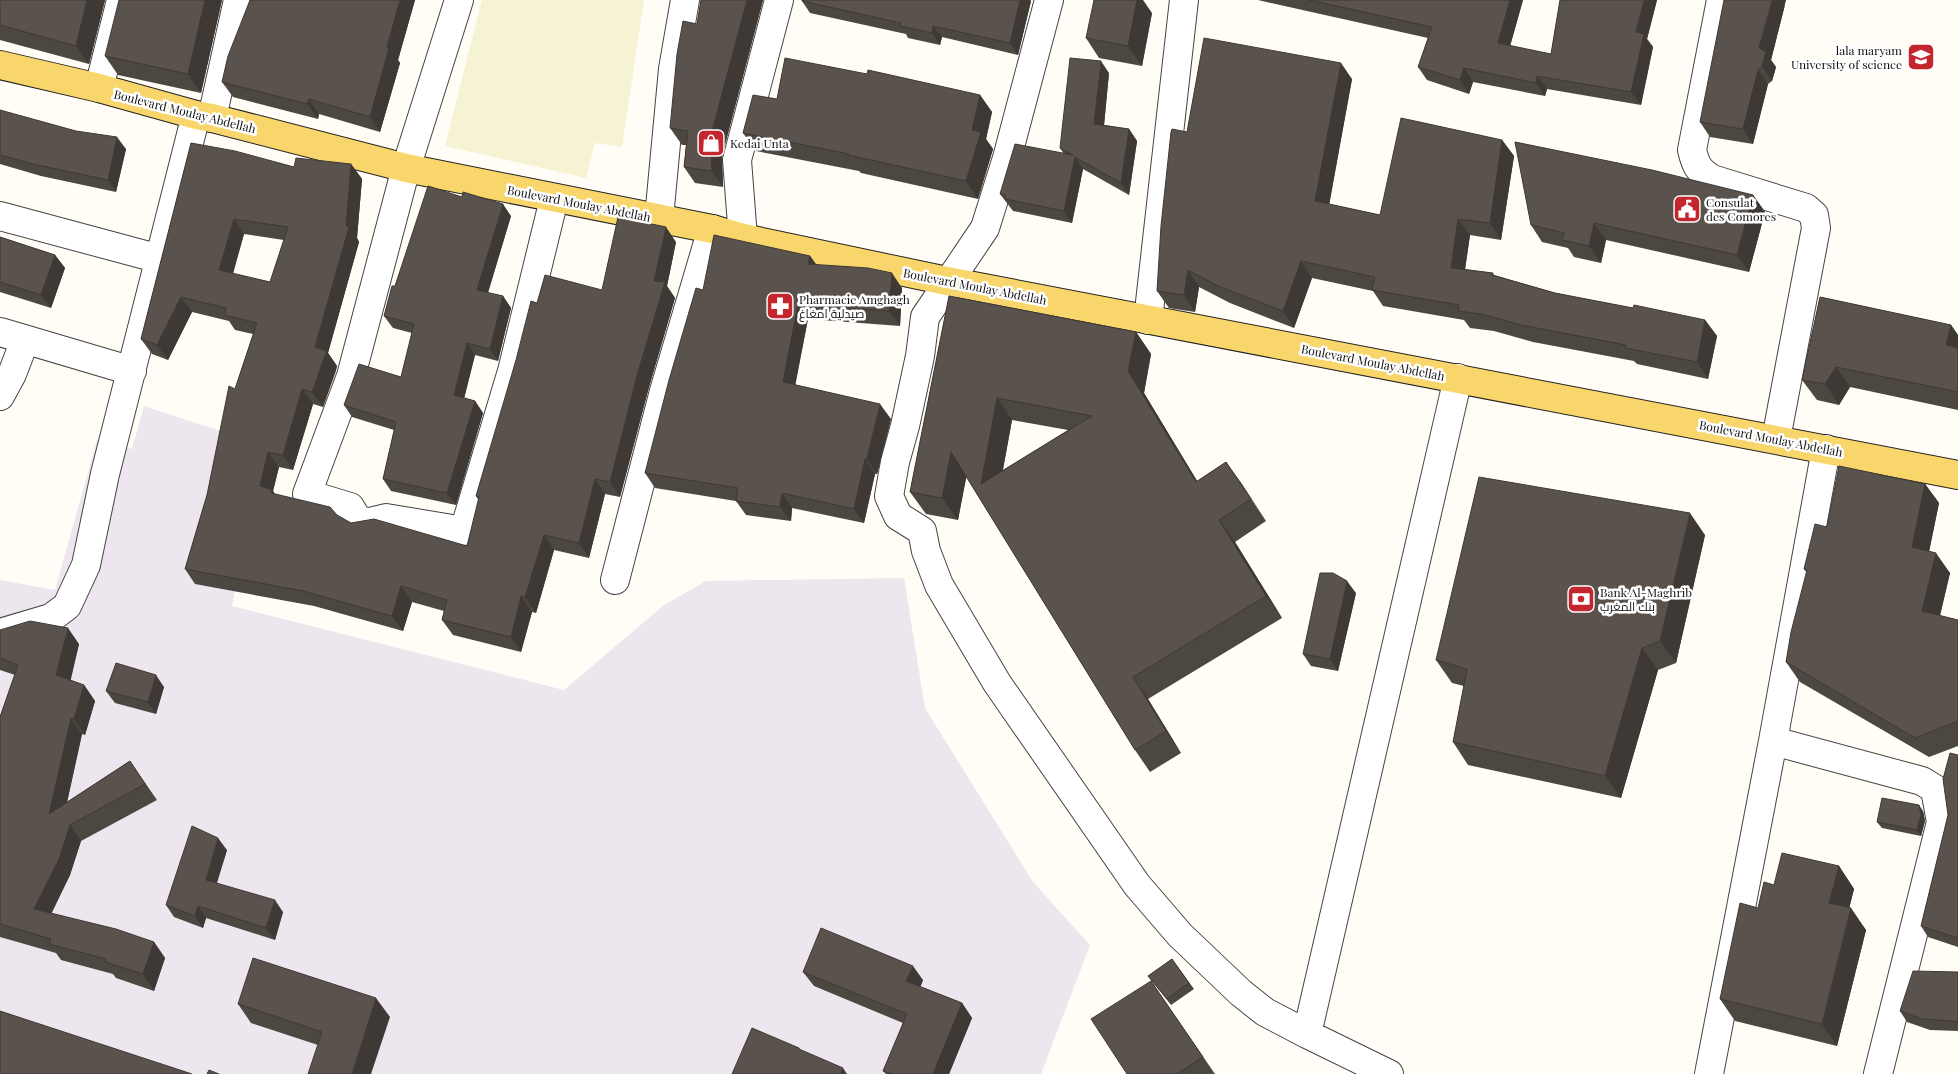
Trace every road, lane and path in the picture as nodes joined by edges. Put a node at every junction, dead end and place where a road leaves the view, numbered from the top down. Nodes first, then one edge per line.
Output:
1 (121, 0) edge
2 (238, 0) edge
3 (459, 0) edge
4 (685, 0) edge
5 (778, 0) edge
6 (1048, 0) edge
7 (1184, 0) edge
8 (1721, 0) edge
9 (0, 65) edge
10 (99, 88) junction
11 (204, 117) junction
12 (406, 168) junction
13 (554, 199) junction
14 (0, 216) edge
15 (659, 218) junction
16 (712, 229) junction
17 (743, 238) junction
18 (160, 259) junction
19 (947, 281) junction
20 (1148, 320) junction
21 (12, 336) edge
22 (132, 371) junction
23 (1458, 378) junction
24 (0, 396) edge
25 (1776, 439) junction
26 (1826, 449) junction
27 (1958, 475) edge
28 (615, 580) dead end
29 (0, 633) edge
30 (1773, 741) junction
31 (1307, 1034) junction
32 (1388, 1074) edge
33 (1709, 1074) edge
34 (1878, 1074) edge

1 - 10 street
2 - 11 street
3 - 12 street
4 - 15 street
5 - 17 street
6 - 19 street
7 - 20 street
8 - 25 street
9 - 10 main road, Boulevard Moulay Abdellah
10 - 11 main road, Boulevard Moulay Abdellah
11 - 12 main road, Boulevard Moulay Abdellah
11 - 18 street
12 - 13 main road, Boulevard Moulay Abdellah
12 - 13 street
13 - 15 main road, Boulevard Moulay Abdellah
14 - 18 street
15 - 16 main road, Boulevard Moulay Abdellah
16 - 17 main road, Boulevard Moulay Abdellah
16 - 28 street
17 - 19 main road, Boulevard Moulay Abdellah
18 - 22 street
19 - 20 main road, Boulevard Moulay Abdellah
19 - 31 street
20 - 23 main road, Boulevard Moulay Abdellah
21 - 22 street
21 - 24 street
22 - 29 street
23 - 25 main road, Boulevard Moulay Abdellah
23 - 31 street
25 - 26 main road, Boulevard Moulay Abdellah
26 - 27 main road, Boulevard Moulay Abdellah
26 - 30 street
30 - 33 street
30 - 34 street
31 - 32 street

